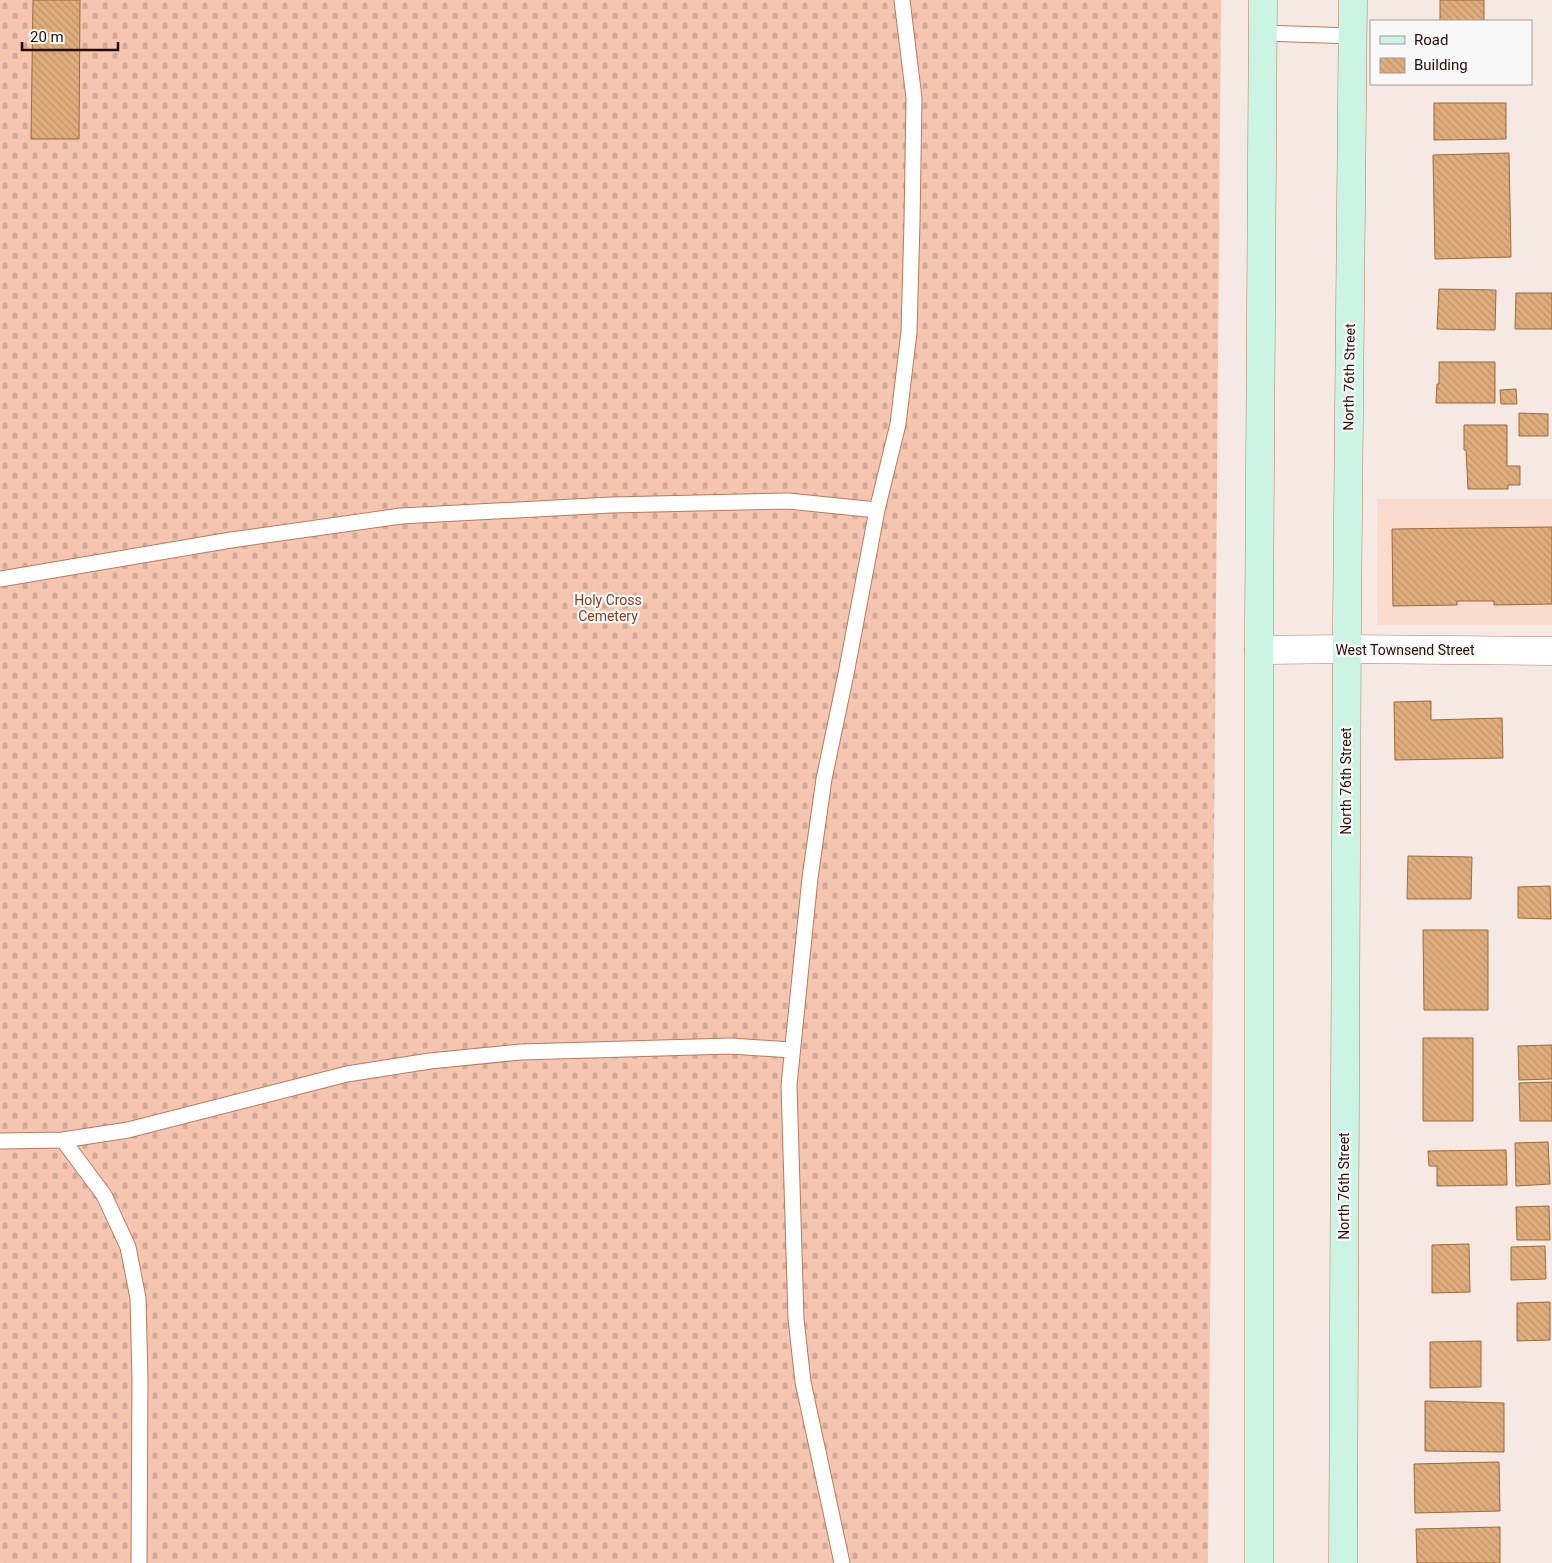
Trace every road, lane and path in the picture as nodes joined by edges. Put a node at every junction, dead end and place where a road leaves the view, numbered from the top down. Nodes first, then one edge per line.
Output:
1 (902, 0) edge
2 (1263, 0) edge
3 (1353, 0) edge
4 (1262, 33) junction
5 (1353, 36) junction
6 (877, 510) junction
7 (0, 579) edge
8 (1346, 649) junction
9 (1259, 650) junction
10 (1552, 651) edge
11 (792, 1050) junction
12 (63, 1140) junction
13 (0, 1141) edge
14 (138, 1563) edge
15 (842, 1563) edge
16 (1259, 1563) edge
17 (1343, 1563) edge

1 - 6 lane
2 - 4 main road
3 - 5 main road, North 76th Street
4 - 5 lane
4 - 9 main road
5 - 8 main road, North 76th Street
6 - 7 lane
6 - 11 lane
8 - 9 street, West Townsend Street
8 - 10 street, West Townsend Street
8 - 17 main road, North 76th Street
9 - 16 main road
11 - 12 lane
11 - 15 lane
12 - 13 lane
12 - 14 lane

